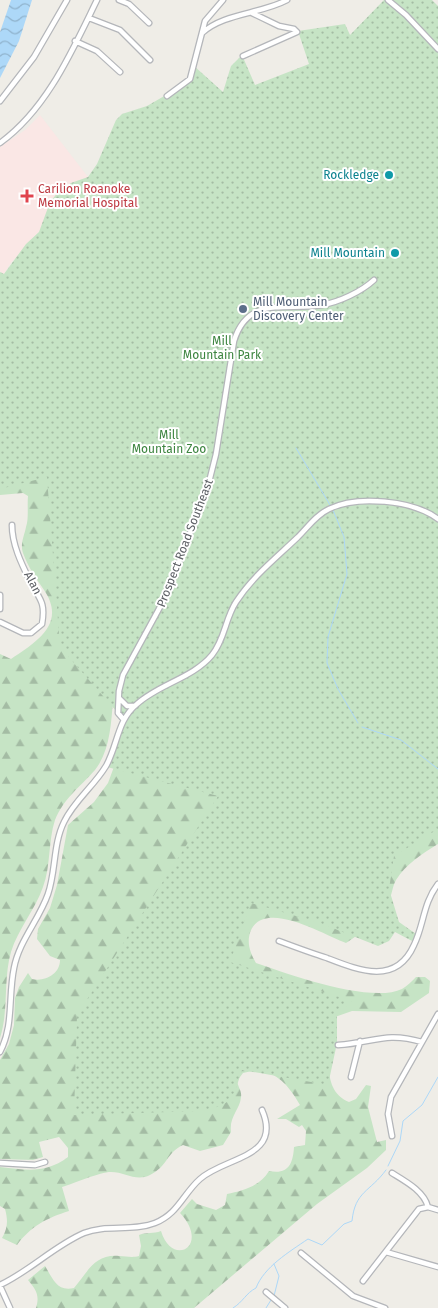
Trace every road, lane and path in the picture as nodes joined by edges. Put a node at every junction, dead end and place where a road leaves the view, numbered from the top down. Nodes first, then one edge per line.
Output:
1 (68, 0) edge
2 (97, 0) edge
3 (119, 0) edge
4 (133, 0) edge
5 (223, 0) edge
6 (287, 0) edge
7 (388, 0) edge
8 (129, 4) junction
9 (252, 13) junction
10 (89, 18) junction
11 (149, 23) dead end
12 (201, 34) junction
13 (75, 41) junction
14 (438, 49) edge
15 (243, 56) dead end
16 (150, 60) dead end
17 (120, 72) dead end
18 (167, 96) dead end
19 (0, 101) edge
20 (0, 143) edge
21 (374, 280) dead end
22 (438, 519) edge
23 (12, 525) dead end
24 (0, 595) edge
25 (0, 609) edge
26 (0, 622) edge
27 (119, 698) junction
28 (134, 706) junction
29 (124, 720) junction
30 (438, 884) edge
31 (279, 941) dead end
32 (438, 1014) edge
33 (360, 1042) junction
34 (422, 1042) junction
35 (338, 1045) dead end
36 (0, 1052) edge
37 (351, 1077) dead end
38 (262, 1110) dead end
39 (392, 1136) dead end
40 (45, 1162) dead end
41 (0, 1163) edge
42 (392, 1173) dead end
43 (428, 1206) junction
44 (438, 1210) edge
45 (386, 1252) junction
46 (301, 1254) dead end
47 (438, 1267) edge
48 (363, 1281) dead end
49 (0, 1286) edge
50 (266, 1292) dead end
51 (10, 1308) edge
52 (285, 1308) edge
53 (385, 1308) edge

1 - 19 street
2 - 10 street
3 - 8 street
4 - 8 street
5 - 12 street
6 - 9 street
7 - 14 street
8 - 11 street
9 - 12 street
9 - 15 street
10 - 13 street
10 - 16 street
12 - 18 street
13 - 17 street
13 - 20 street
21 - 27 street, Prospect Road Southeast
22 - 28 street
23 - 26 street, Alan
24 - 25 street
27 - 28 street
27 - 29 street, Prospect Road Southeast
28 - 29 street
29 - 36 street
30 - 31 street
32 - 34 street
33 - 34 street
33 - 35 street
33 - 37 street
34 - 39 street
38 - 49 street
40 - 41 street
42 - 43 street
43 - 44 street
43 - 45 street
45 - 47 street
45 - 48 street
46 - 53 street
49 - 51 street
50 - 52 street

